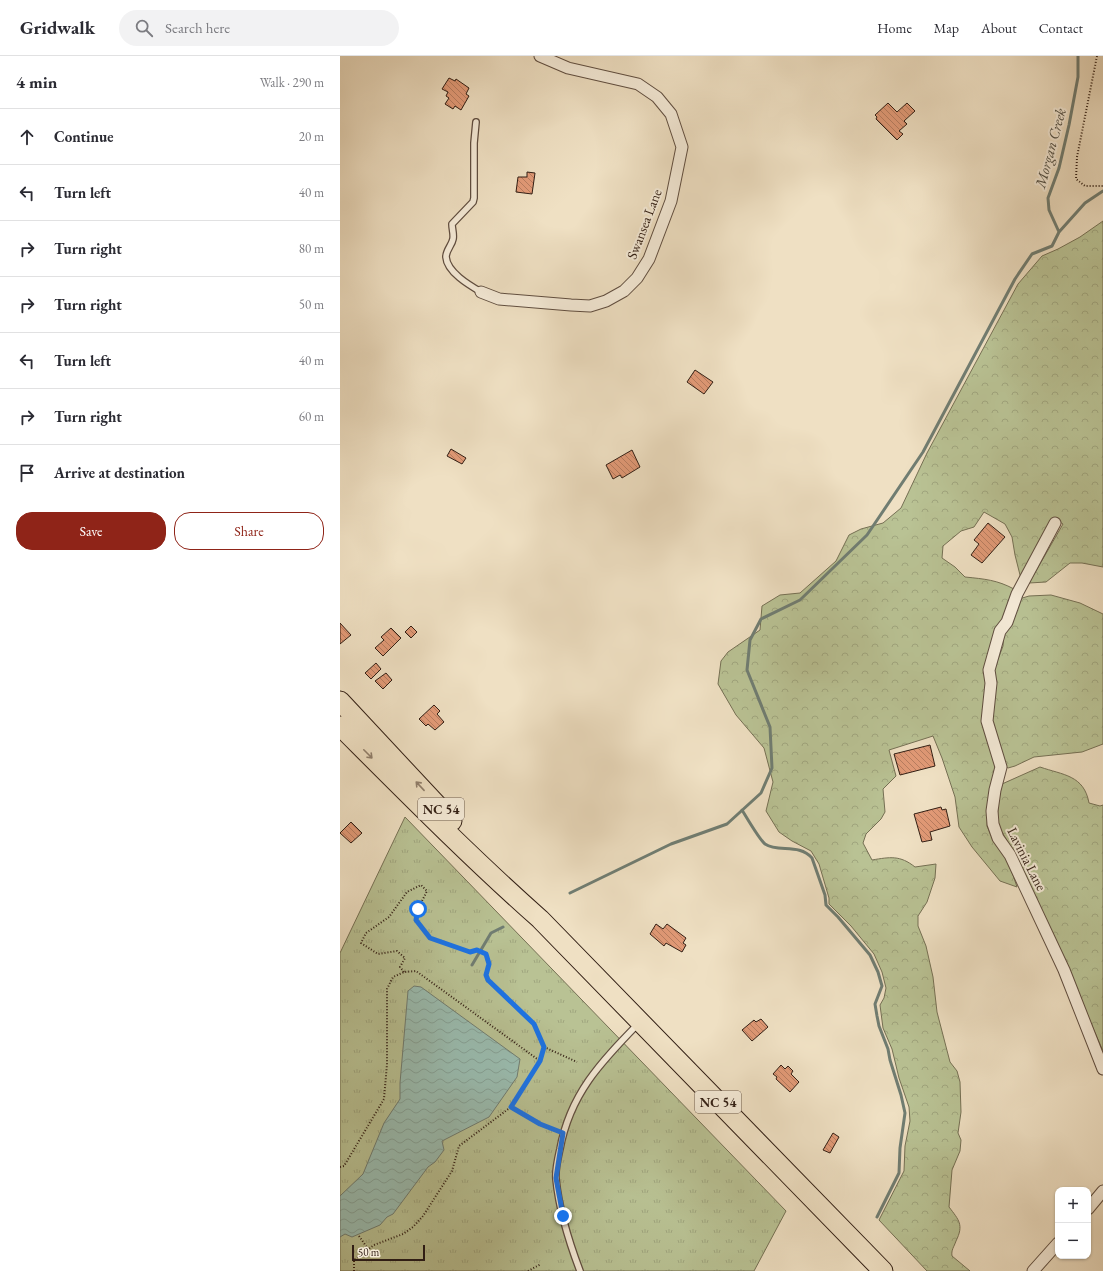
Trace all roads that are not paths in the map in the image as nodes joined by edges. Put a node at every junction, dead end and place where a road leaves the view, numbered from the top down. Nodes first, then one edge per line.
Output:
1 (540, 56) edge
2 (476, 122) dead end
3 (481, 292) joint
4 (1055, 523) dead end
5 (340, 701) edge
6 (340, 726) edge
7 (540, 918) junction
8 (640, 1022) junction
9 (1103, 1069) edge
10 (1103, 1191) edge
11 (1091, 1205) edge
12 (1055, 1246) edge
13 (580, 1271) edge
14 (884, 1271) edge
15 (1033, 1271) edge

1 - 3 street, Swansea Lane
2 - 3 lane
4 - 9 street, Lavinia Lane
7 -> 5 highway, NC 54
6 -> 7 highway, NC 54
7 - 8 highway, NC 54
8 - 13 lane
8 - 14 highway, NC 54
10 - 11 street
12 - 15 street

